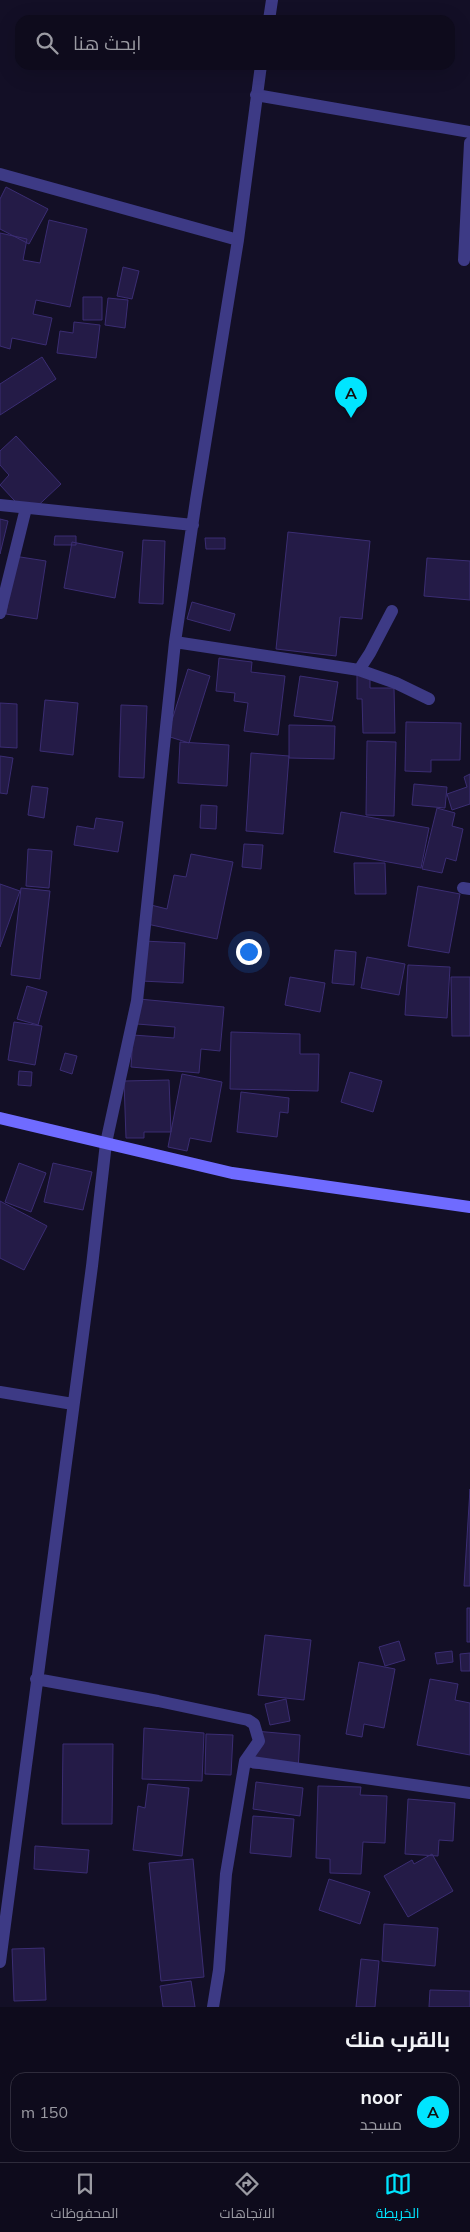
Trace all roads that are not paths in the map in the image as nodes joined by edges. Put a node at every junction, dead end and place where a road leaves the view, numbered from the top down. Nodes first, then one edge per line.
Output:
1 (272, 0) edge
2 (269, 15) edge
3 (260, 70) edge
4 (256, 95) junction
5 (470, 132) edge
6 (470, 143) edge
7 (0, 174) edge
8 (238, 240) junction
9 (464, 260) dead end
10 (0, 505) edge
11 (26, 508) junction
12 (192, 526) junction
13 (392, 611) dead end
14 (0, 614) edge
15 (176, 642) junction
16 (359, 670) junction
17 (430, 699) dead end
18 (0, 1118) edge
19 (106, 1143) junction
20 (470, 1208) edge
21 (0, 1392) edge
22 (73, 1404) junction
23 (36, 1679) junction
24 (245, 1761) junction
25 (470, 1793) edge
26 (0, 1962) edge
27 (213, 2007) edge

1 - 2 street
3 - 4 street
4 - 5 street
4 - 8 street
6 - 9 street
7 - 8 street
8 - 12 street
10 - 11 street
11 - 12 street
11 - 14 street
12 - 15 street
13 - 16 street
15 - 16 street
15 - 19 street
16 - 17 street
18 - 19 main road
19 - 20 main road
19 - 22 street
21 - 22 street
22 - 23 street
23 - 24 street
23 - 26 street
24 - 25 street
24 - 27 street

